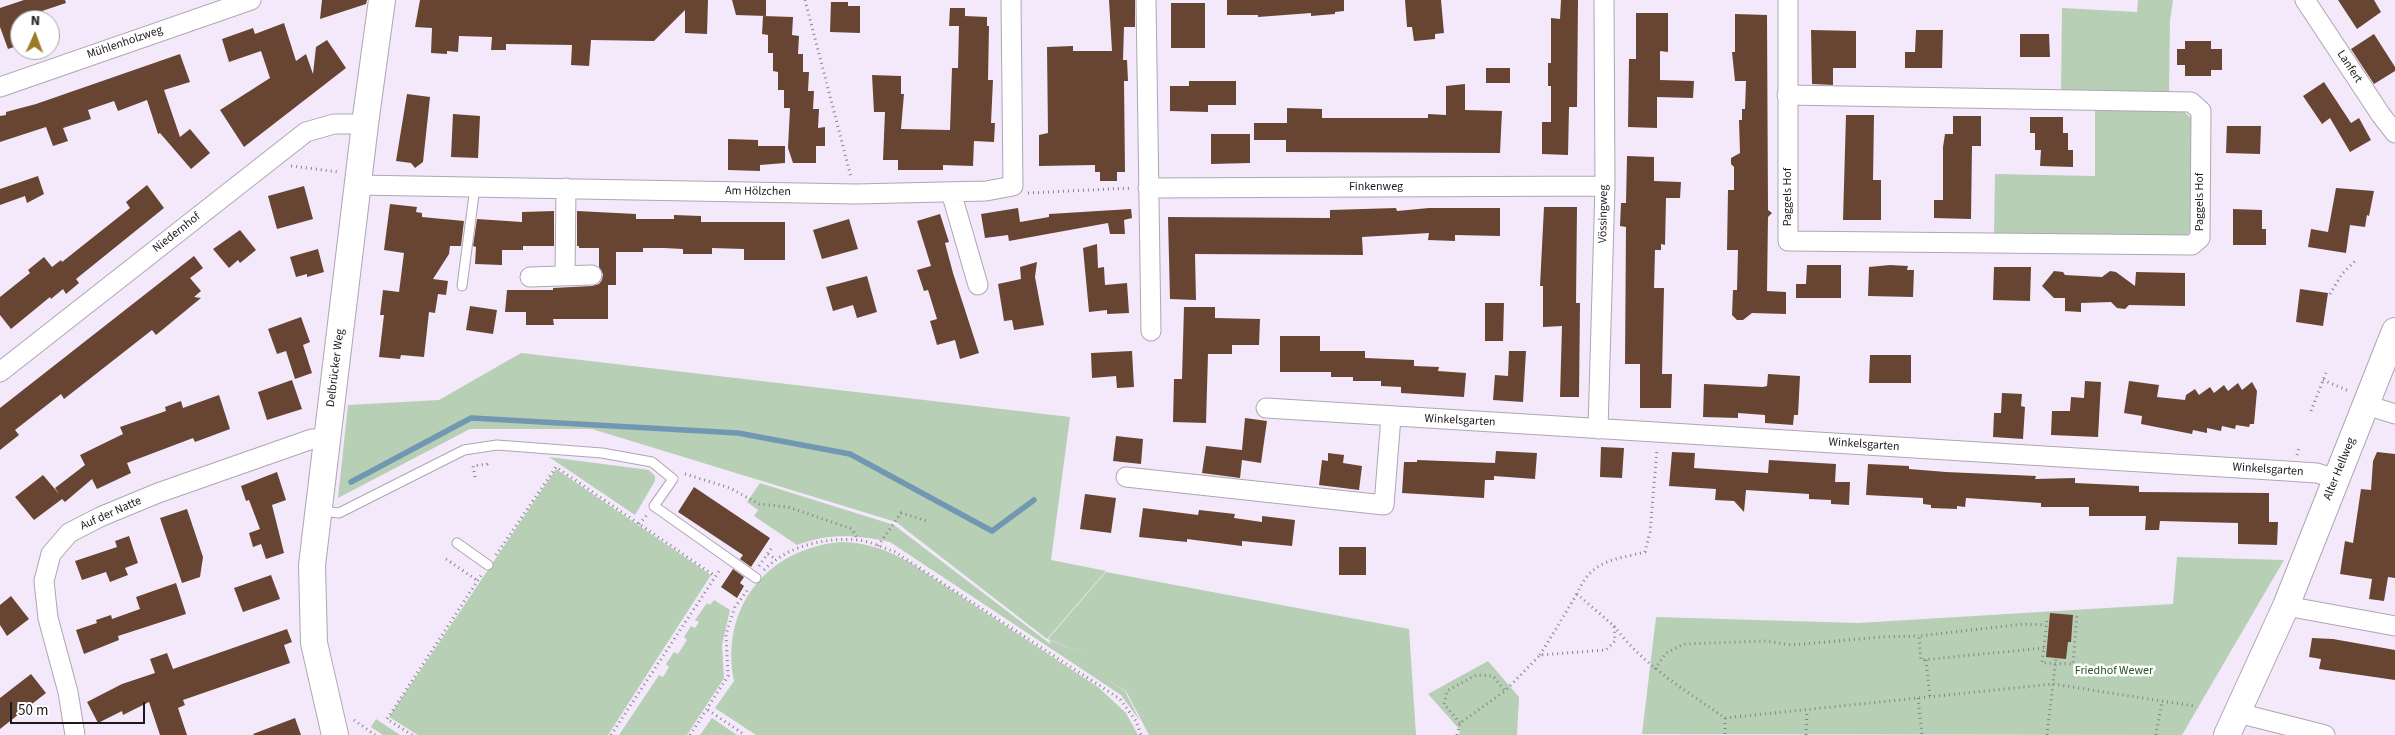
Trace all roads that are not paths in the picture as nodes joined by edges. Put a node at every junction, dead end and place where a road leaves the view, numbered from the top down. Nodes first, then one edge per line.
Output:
1 (251, 0) edge
2 (382, 0) edge
3 (1011, 0) edge
4 (1146, 0) edge
5 (1604, 0) edge
6 (1788, 0) edge
7 (2305, 0) edge
8 (0, 87) edge
9 (1787, 95) junction
10 (365, 124) junction
11 (2395, 133) edge
12 (359, 179) junction
13 (475, 186) junction
14 (1605, 186) junction
15 (566, 188) junction
16 (1148, 188) junction
17 (951, 192) junction
18 (592, 275) dead end
19 (565, 276) junction
20 (530, 277) dead end
21 (978, 285) dead end
22 (462, 286) dead end
23 (1151, 331) dead end
24 (2395, 331) edge
25 (0, 372) edge
26 (2366, 405) junction
27 (1266, 408) dead end
28 (2395, 414) edge
29 (1392, 417) junction
30 (1598, 429) junction
31 (327, 439) junction
32 (1126, 477) dead end
33 (2336, 479) junction
34 (319, 511) junction
35 (457, 543) dead end
36 (488, 565) road end
37 (756, 578) road end
38 (2286, 606) junction
39 (2395, 626) edge
40 (2232, 724) edge
41 (75, 735) edge
42 (335, 735) edge
43 (2326, 735) edge

1 - 8 street, Mühlenholzweg
2 - 10 street, Delbrücker Weg
3 - 17 street, Am Hölzchen
4 - 16 street
5 - 14 street, Vössingweg
6 - 9 street, Paggels Hof
7 - 11 street, Lanfert
9 - 9 street, Paggels Hof
10 - 12 street, Delbrücker Weg
10 - 25 street, Niedernhof
12 - 13 street, Am Hölzchen
12 - 31 street, Delbrücker Weg
13 - 15 street, Am Hölzchen
13 - 22 lane
14 - 16 street, Finkenweg
14 - 30 street, Vössingweg
15 - 17 street, Am Hölzchen
15 - 19 street
16 - 23 street
17 - 21 street
18 - 19 street
19 - 20 street
24 - 26 street, Alter Hellweg
26 - 28 street
26 - 33 street, Alter Hellweg
27 - 29 street, Winkelsgarten
29 - 30 street, Winkelsgarten
29 - 32 street
30 - 33 street, Winkelsgarten
31 - 34 street, Delbrücker Weg
31 - 41 street, Auf der Natte
33 - 38 street, Alter Hellweg
34 - 37 lane
34 - 42 street, Delbrücker Weg
35 - 36 lane
38 - 39 street
38 - 40 street, Alter Hellweg
40 - 43 street

